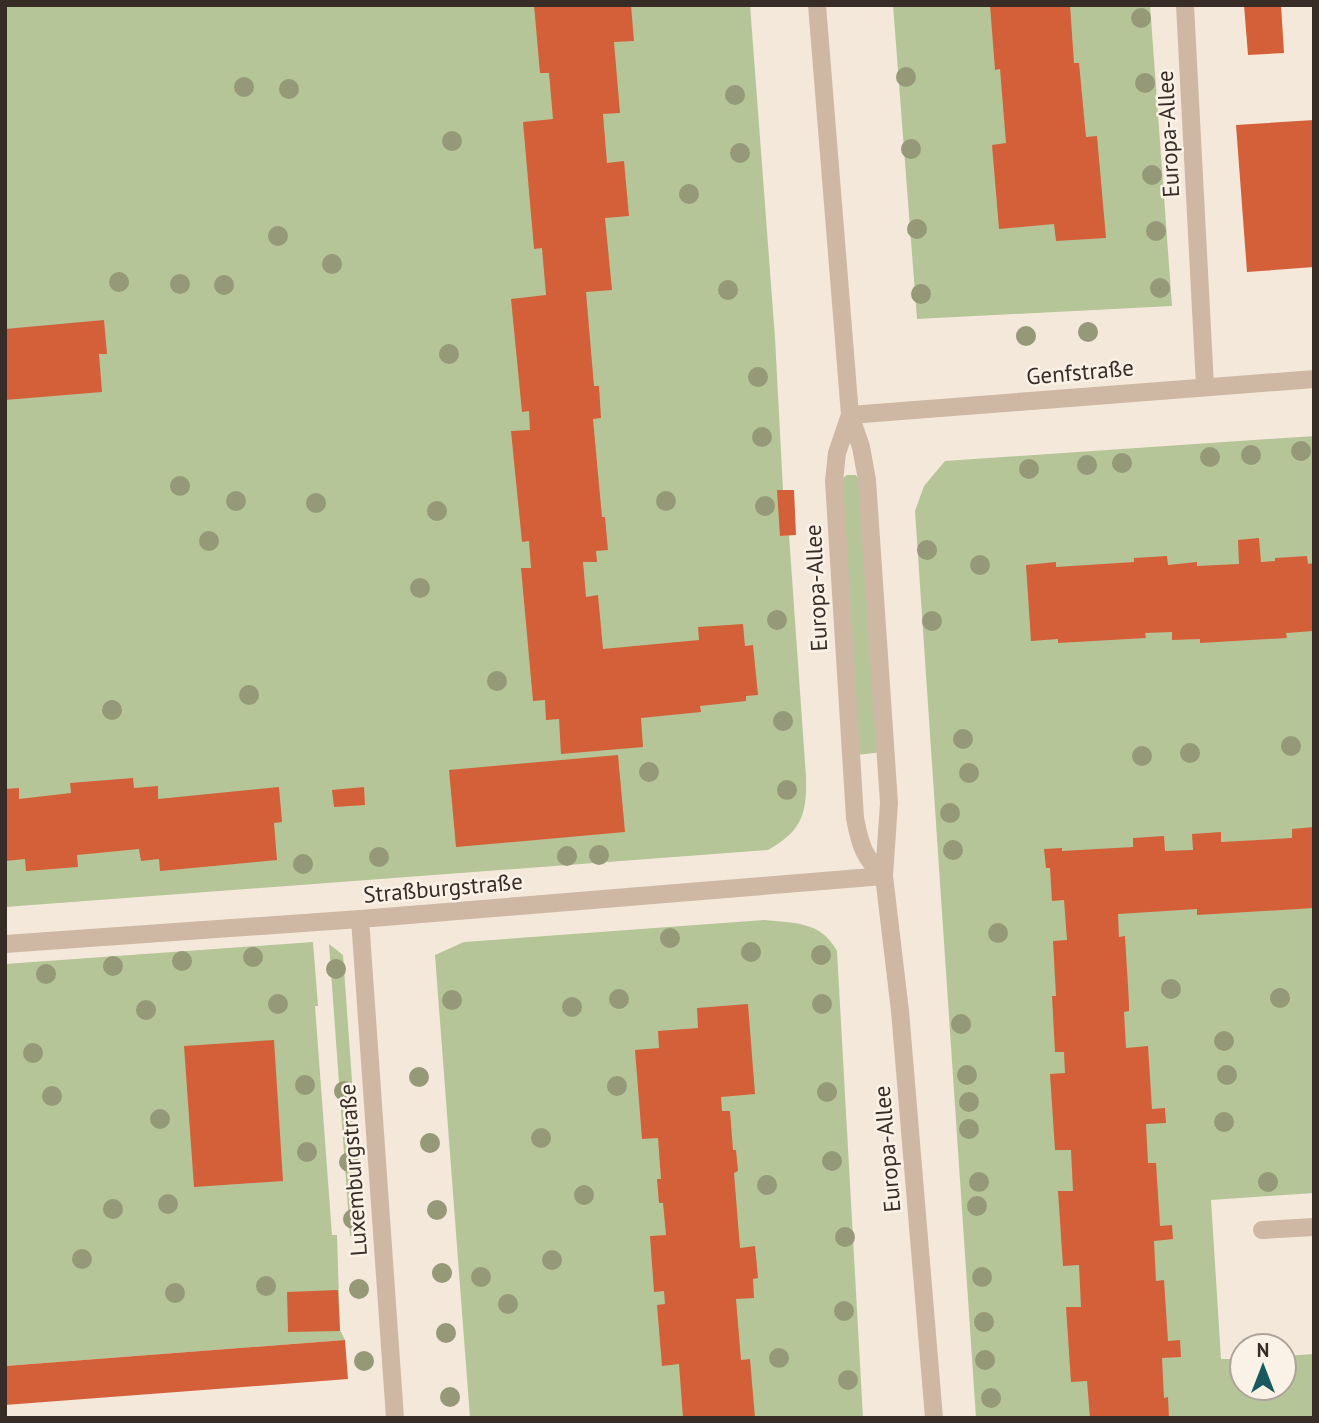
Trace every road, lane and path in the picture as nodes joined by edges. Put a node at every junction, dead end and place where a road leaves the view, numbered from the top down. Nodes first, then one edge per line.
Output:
1 (817, 5) edge
2 (1185, 5) edge
3 (1314, 379) edge
4 (1205, 386) junction
5 (850, 415) junction
6 (884, 877) junction
7 (360, 919) junction
8 (5, 944) edge
9 (1314, 1227) edge
10 (1262, 1230) dead end
11 (395, 1418) edge
12 (934, 1418) edge

1 - 5 street, Europa-Allee
2 - 4 street, Europa-Allee
3 - 4 street, Genfstraße
4 - 5 street, Genfstraße
5 - 6 street, Europa-Allee
5 - 6 street, Europa-Allee
6 - 7 street, Straßburgstraße
6 - 12 street, Europa-Allee
7 - 8 street, Straßburgstraße
7 - 11 street, Luxemburgstraße
9 - 10 street

